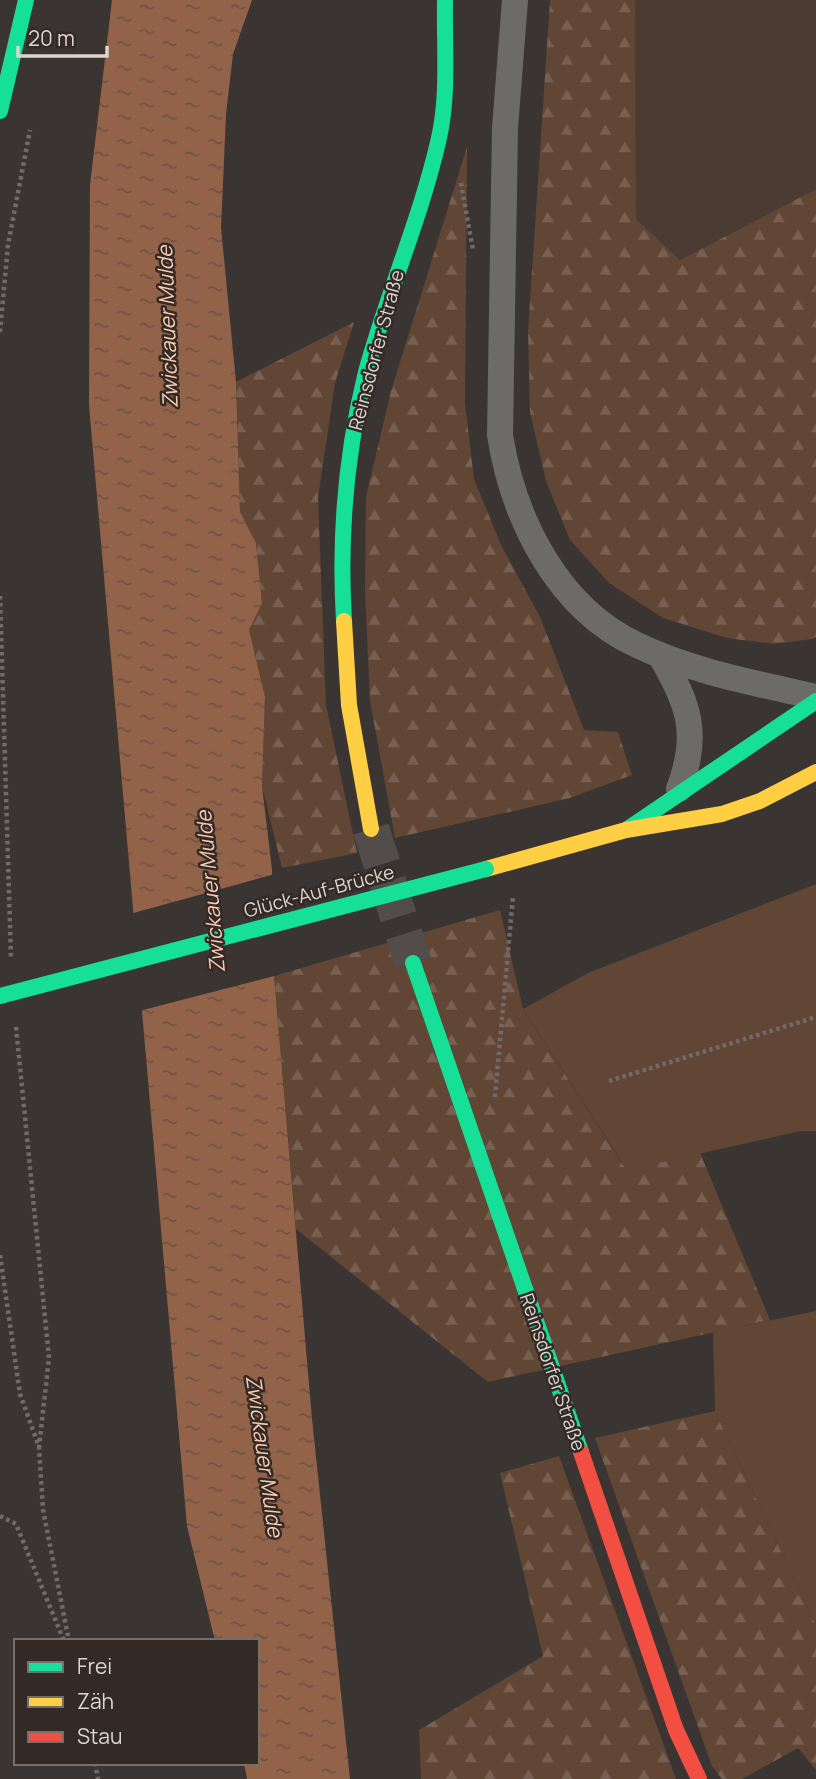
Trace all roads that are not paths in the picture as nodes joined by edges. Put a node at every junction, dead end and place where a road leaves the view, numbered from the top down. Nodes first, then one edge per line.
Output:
1 (26, 0) edge
2 (445, 0) edge
3 (515, 0) edge
4 (0, 111) edge
5 (660, 655) junction
6 (816, 699) edge
7 (816, 772) edge
8 (679, 789) junction
9 (371, 829) tunnel mouth
10 (626, 830) junction
11 (413, 962) tunnel mouth
12 (0, 996) edge
13 (699, 1779) edge

1 - 4 street
2 - 9 street, Reinsdorfer Straße
3 - 5 street
5 - 6 street
5 - 8 street
6 - 8 street
7 - 10 street, Glück-Auf-Brücke
8 - 10 street
10 - 12 street, Glück-Auf-Brücke, bridge
11 - 13 street, Reinsdorfer Straße

